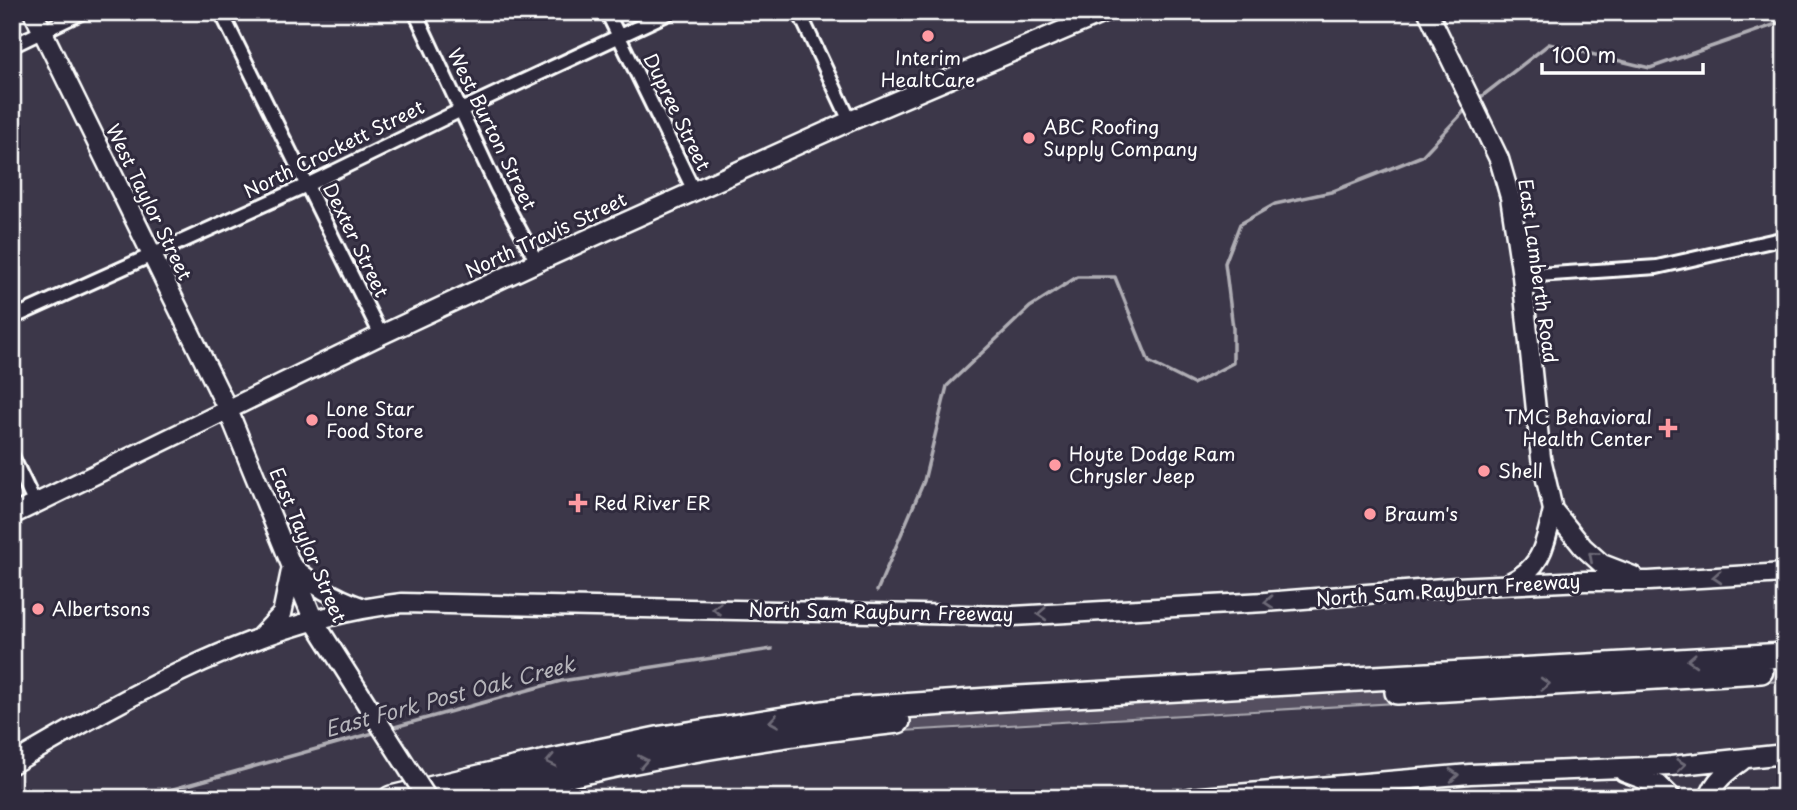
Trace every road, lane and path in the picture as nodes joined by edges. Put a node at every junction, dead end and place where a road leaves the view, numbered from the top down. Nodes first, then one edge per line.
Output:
1 (33, 12) edge
2 (83, 12) edge
3 (222, 12) edge
4 (415, 12) edge
5 (607, 12) edge
6 (671, 12) edge
7 (799, 12) edge
8 (1105, 12) edge
9 (1428, 12) edge
10 (43, 32) junction
11 (619, 37) junction
12 (12, 46) edge
13 (461, 110) junction
14 (850, 121) junction
15 (307, 185) junction
16 (694, 191) junction
17 (1785, 238) edge
18 (152, 256) junction
19 (537, 262) junction
20 (1522, 276) junction
21 (12, 318) edge
22 (381, 335) junction
23 (228, 410) junction
24 (12, 456) edge
25 (35, 504) junction
26 (1553, 510) junction
27 (12, 515) edge
28 (292, 566) junction
29 (1785, 573) edge
30 (1649, 581) junction
31 (1506, 585) junction
32 (361, 607) junction
33 (314, 621) junction
34 (257, 639) junction
35 (1785, 655) edge
36 (1785, 669) edge
37 (1785, 754) edge
38 (1747, 758) junction
39 (12, 764) edge
40 (1614, 769) junction
41 (528, 784) junction
42 (391, 798) edge
43 (426, 798) edge
44 (474, 798) edge
45 (493, 798) edge
46 (1191, 798) edge
47 (1672, 798) edge
48 (1709, 798) edge

1 - 10 main road, West Taylor Street
2 - 10 street
3 - 15 street, Dexter Street
4 - 13 street, West Burton Street
5 - 11 street, Dupree Street
6 - 11 street, North Crockett Street
7 - 14 street
8 - 14 main road, North Travis Street
9 - 20 main road, East Lamberth Road
10 - 12 street
10 - 18 main road, West Taylor Street
11 - 13 street, North Crockett Street
11 - 16 street, Dupree Street
13 - 15 street, North Crockett Street
13 - 19 street, West Burton Street
14 - 16 main road, North Travis Street
15 - 18 street, North Crockett Street
15 - 22 street, Dexter Street
16 - 19 main road, North Travis Street
17 - 20 street
18 - 21 street, North Crockett Street
18 - 23 main road, West Taylor Street
19 - 22 main road, North Travis Street
20 - 26 main road, East Lamberth Road
22 - 23 main road, North Travis Street
23 - 25 main road, North Travis Street
23 - 28 main road, East Taylor Street
24 - 25 street
25 - 27 main road, North Travis Street
30 -> 26 main road
26 - 31 main road
28 - 32 main road
28 - 33 main road, East Taylor Street
28 - 34 main road
29 -> 30 main road, North Sam Rayburn Freeway
30 - 31 main road, North Sam Rayburn Freeway
31 -> 32 main road, North Sam Rayburn Freeway
32 - 33 main road, North Sam Rayburn Freeway
33 - 34 main road, North Sam Rayburn Freeway
33 - 43 main road, East Taylor Street, bridge
34 - 39 main road, North Sam Rayburn Freeway
35 -> 42 highway
41 -> 36 highway
37 - 38 main road
40 -> 38 main road
38 - 48 main road
46 -> 40 main road
40 - 47 main road
41 - 44 highway
41 - 45 highway

